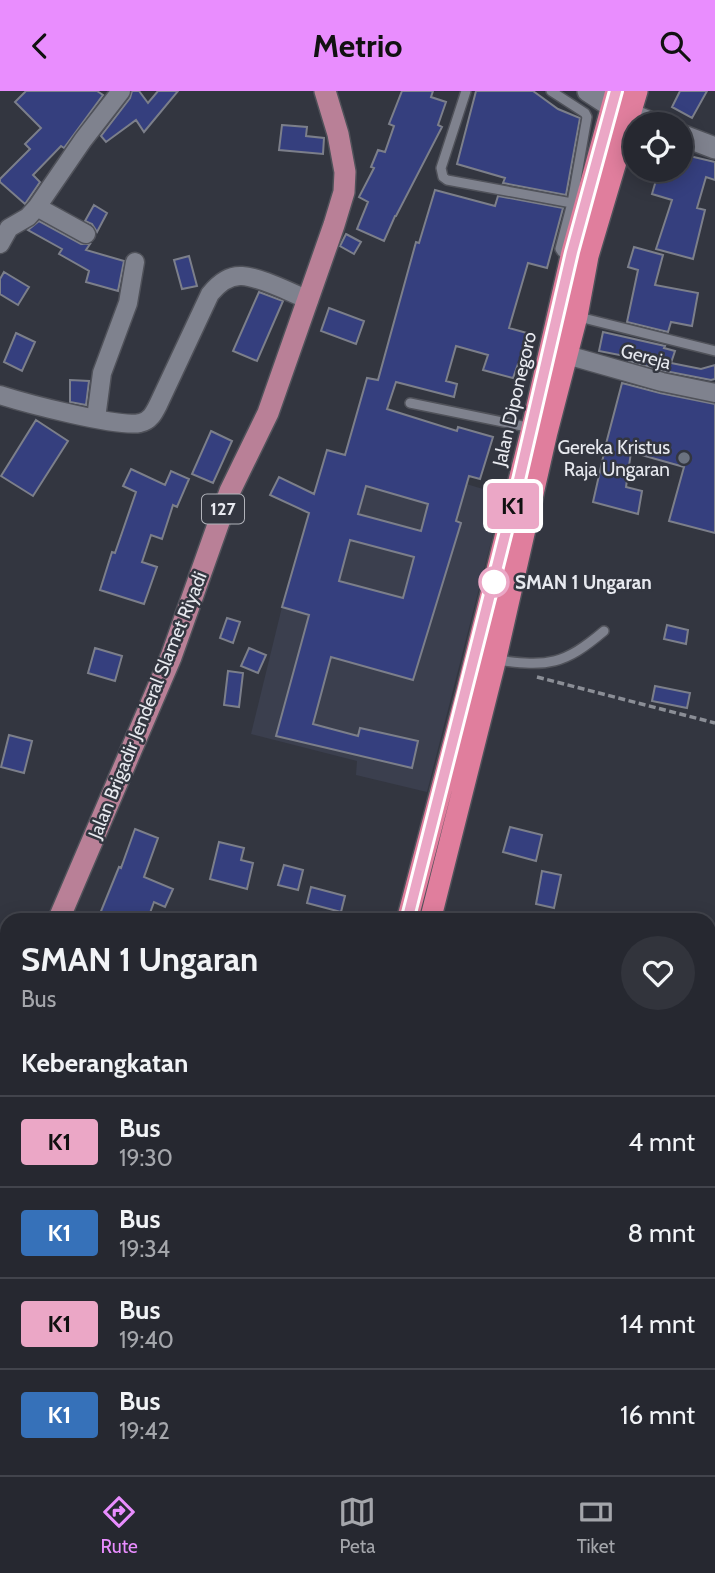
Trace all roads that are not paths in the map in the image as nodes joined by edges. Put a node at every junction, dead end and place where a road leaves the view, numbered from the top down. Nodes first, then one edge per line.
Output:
1 (121, 91) edge
2 (325, 91) edge
3 (466, 91) edge
4 (551, 91) edge
5 (588, 91) edge
6 (637, 91) edge
7 (618, 104) edge
8 (693, 140) edge
9 (715, 148) edge
10 (572, 204) junction
11 (37, 208) junction
12 (5, 224) edge
13 (86, 235) dead end
14 (0, 244) edge
15 (580, 254) junction
16 (135, 262) dead end
17 (309, 300) junction
18 (577, 316) junction
19 (715, 351) edge
20 (567, 355) junction
21 (715, 393) edge
22 (0, 395) edge
23 (410, 403) dead end
24 (96, 418) junction
25 (540, 430) junction
26 (503, 586) junction
27 (604, 631) dead end
28 (495, 660) junction
29 (477, 693) junction
30 (61, 913) edge
31 (409, 913) edge
32 (432, 913) edge

1 - 11 street
2 - 17 main road, Jalan Brigadir Jenderal Slamet Riyadi / 127
3 - 10 lane
4 - 10 lane
5 - 7 street
6 - 7 highway, Jalan Diponegoro
7 - 15 highway, Jalan Diponegoro
8 - 9 street
10 - 15 lane
11 - 12 street
11 - 13 street
12 - 14 street
15 - 18 highway, Jalan Diponegoro
15 - 25 highway, Jalan Diponegoro
16 - 24 street
17 - 24 street
17 - 30 main road, Jalan Brigadir Jenderal Slamet Riyadi / 127
18 - 19 lane
18 - 20 highway, Jalan Diponegoro
20 - 21 street, Gereja
20 - 25 highway, Jalan Diponegoro
22 - 24 street
23 - 25 lane
25 - 26 highway, Jalan Diponegoro
26 - 28 highway, Jalan Diponegoro
26 - 29 highway, Jalan Diponegoro
27 - 28 lane
28 - 29 highway, Jalan Diponegoro
29 - 31 highway, Jalan Diponegoro
29 - 32 highway, Jalan Diponegoro

